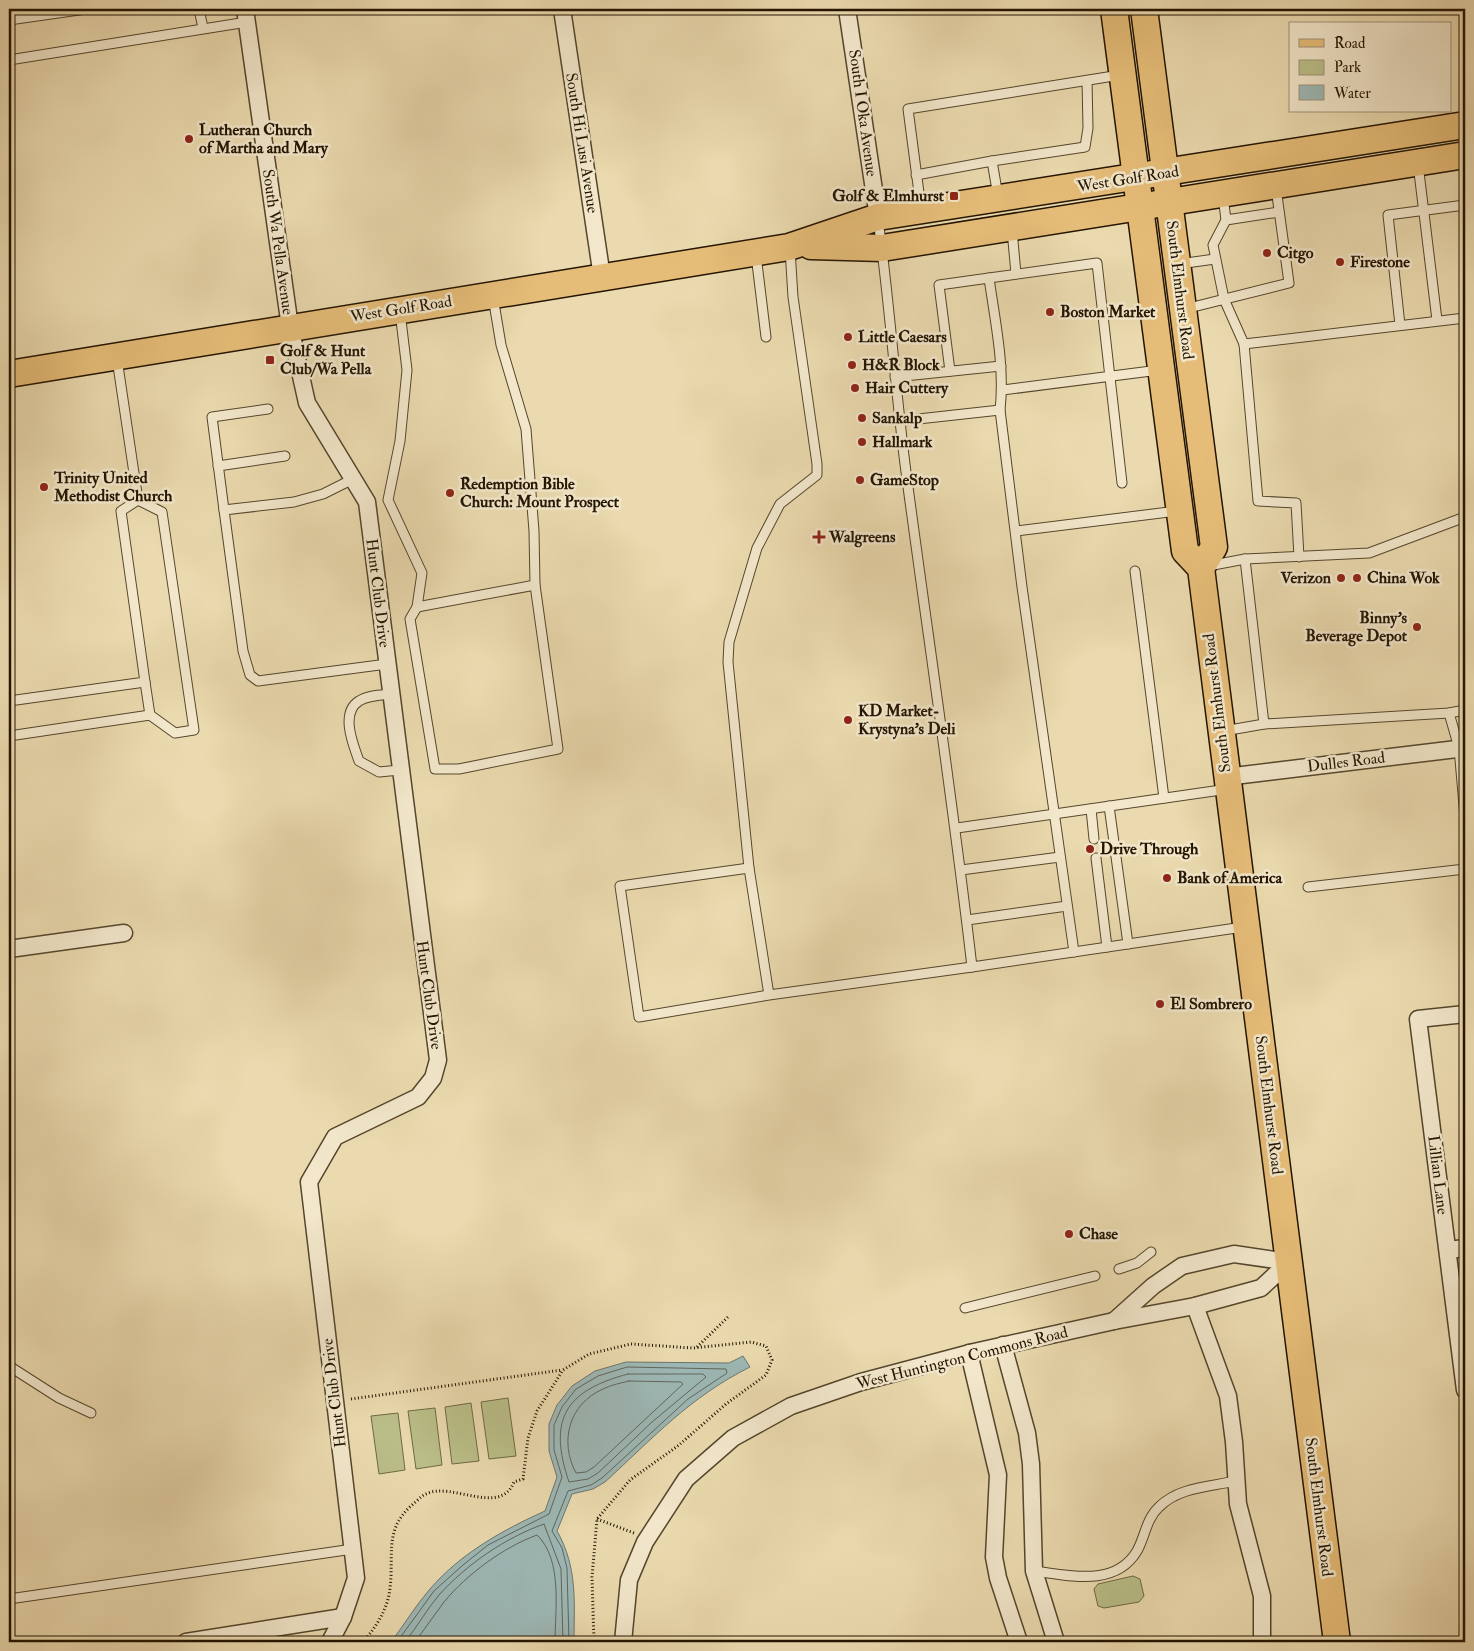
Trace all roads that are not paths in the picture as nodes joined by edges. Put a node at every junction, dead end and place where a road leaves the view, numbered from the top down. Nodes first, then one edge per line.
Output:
1 (86, 9) edge
2 (199, 9) edge
3 (562, 9) edge
4 (847, 9) edge
5 (1114, 9) edge
6 (1144, 9) edge
7 (246, 16) edge
8 (9, 20) edge
9 (203, 28) junction
10 (9, 60) edge
11 (1123, 75) junction
12 (1087, 81) junction
13 (1465, 125) edge
14 (1465, 155) edge
15 (992, 161) junction
16 (1418, 162) junction
17 (1166, 173) junction
18 (916, 175) junction
19 (1136, 178) junction
20 (1276, 185) junction
21 (1222, 194) junction
22 (998, 199) junction
23 (1169, 202) junction
24 (1465, 205) edge
25 (1140, 207) junction
26 (921, 211) junction
27 (1424, 211) junction
28 (1279, 212) junction
29 (878, 217) junction
30 (1226, 220) junction
31 (1012, 227) junction
32 (791, 246) junction
33 (882, 248) junction
34 (755, 252) junction
35 (1216, 259) junction
36 (1177, 264) junction
37 (1016, 274) junction
38 (602, 277) junction
39 (989, 278) junction
40 (492, 294) junction
41 (1224, 299) junction
42 (399, 309) junction
43 (1183, 309) junction
44 (1465, 318) edge
45 (1437, 320) junction
46 (1400, 325) junction
47 (290, 327) junction
48 (766, 337) dead end
49 (1244, 344) junction
50 (117, 356) junction
51 (1001, 366) junction
52 (1162, 370) junction
53 (950, 371) junction
54 (9, 374) edge
55 (895, 377) junction
56 (1109, 377) junction
57 (1003, 390) junction
58 (268, 409) dead end
59 (1000, 410) junction
60 (900, 421) junction
61 (285, 456) dead end
62 (218, 466) junction
63 (353, 479) junction
64 (1122, 482) dead end
65 (138, 500) junction
66 (224, 510) junction
67 (1180, 510) junction
68 (1465, 517) edge
69 (1016, 531) junction
70 (1299, 557) junction
71 (1245, 559) junction
72 (1201, 568) junction
73 (1136, 572) dead end
74 (535, 586) junction
75 (417, 607) junction
76 (387, 664) junction
77 (145, 682) junction
78 (391, 694) junction
79 (9, 701) edge
80 (1465, 710) edge
81 (1449, 713) junction
82 (150, 716) junction
83 (1264, 724) junction
84 (1221, 731) junction
85 (9, 736) edge
86 (1462, 748) edge
87 (400, 770) junction
88 (1227, 783) junction
89 (1164, 798) junction
90 (1109, 806) junction
91 (1091, 809) junction
92 (1054, 815) junction
93 (1465, 817) edge
94 (957, 828) junction
95 (1094, 839) dead end
96 (1060, 856) junction
97 (1096, 858) dead end
98 (749, 868) junction
99 (1465, 869) edge
100 (961, 870) junction
101 (1308, 888) dead end
102 (1067, 906) junction
103 (967, 920) junction
104 (1246, 927) junction
105 (124, 933) dead end
106 (1128, 944) junction
107 (1107, 947) junction
108 (9, 949) edge
109 (1074, 952) junction
110 (972, 967) junction
111 (769, 995) junction
112 (1465, 1014) edge
113 (1465, 1248) edge
114 (1448, 1250) junction
115 (1151, 1252) dead end
116 (1289, 1262) junction
117 (1119, 1269) dead end
118 (1095, 1276) dead end
119 (1195, 1306) junction
120 (965, 1308) dead end
121 (1114, 1321) junction
122 (1003, 1345) junction
123 (969, 1353) junction
124 (9, 1366) edge
125 (1465, 1390) edge
126 (91, 1413) dead end
127 (1235, 1481) junction
128 (353, 1549) junction
129 (1034, 1571) junction
130 (9, 1599) edge
131 (343, 1617) junction
132 (186, 1642) edge
133 (330, 1642) edge
134 (623, 1642) edge
135 (1019, 1642) edge
136 (1056, 1642) edge
137 (1262, 1642) edge
138 (1337, 1642) edge

1 - 8 lane
2 - 9 lane
3 - 38 street, South Hi Lusi Avenue
4 - 29 street, South I Oka Avenue
5 - 11 main road, South Elmhurst Road
6 - 17 main road, South Elmhurst Road
7 - 9 lane
7 - 47 street, South Wa Pella Avenue
9 - 10 lane
11 - 12 lane
11 - 19 main road, South Elmhurst Road
12 - 15 lane
12 - 18 lane
13 - 17 main road, West Golf Road
14 - 16 main road, West Golf Road
15 - 18 lane
15 - 22 lane
16 - 20 main road, West Golf Road
16 - 27 lane
17 - 19 main road, West Golf Road
17 - 23 main road, South Elmhurst Road
18 - 26 lane
19 - 22 main road, West Golf Road
19 - 25 main road, South Elmhurst Road
20 - 21 main road, West Golf Road
20 - 28 lane
21 - 23 main road, West Golf Road
21 - 30 lane
22 - 26 main road, West Golf Road
23 - 25 main road, West Golf Road
23 - 36 main road, South Elmhurst Road
24 - 27 lane
25 - 31 main road, West Golf Road
25 - 52 main road, South Elmhurst Road
26 - 29 main road, West Golf Road
27 - 45 lane
27 - 46 lane
28 - 30 lane
28 - 41 lane
29 - 32 main road, West Golf Road
29 - 33 lane
30 - 35 lane
31 - 33 main road, West Golf Road
31 - 37 lane
32 - 33 main road, West Golf Road
32 - 34 main road, West Golf Road
32 - 98 lane
33 - 55 lane
34 - 38 main road, West Golf Road
34 - 48 lane
35 - 36 lane
35 - 41 lane
36 - 43 main road, South Elmhurst Road
37 - 39 lane
37 - 56 lane
38 - 40 main road, West Golf Road
39 - 51 lane
39 - 53 lane
40 - 42 main road, West Golf Road
40 - 74 lane
41 - 43 lane
41 - 49 lane
42 - 47 main road, West Golf Road
42 - 75 lane
43 - 72 main road, South Elmhurst Road
44 - 45 lane
45 - 46 lane
46 - 49 lane
47 - 50 main road, West Golf Road
47 - 63 street, Hunt Club Drive
49 - 70 lane
50 - 54 main road, West Golf Road
50 - 65 lane
51 - 53 lane
51 - 57 lane
52 - 56 lane
52 - 67 main road, South Elmhurst Road
53 - 55 lane
55 - 60 lane
56 - 57 lane
56 - 64 lane
57 - 59 lane
58 - 62 lane
59 - 60 lane
59 - 69 lane
60 - 94 lane
61 - 62 lane
62 - 66 lane
63 - 66 lane
63 - 76 street, Hunt Club Drive
65 - 77 lane
65 - 82 lane
66 - 76 lane
67 - 69 lane
67 - 72 main road, South Elmhurst Road
68 - 70 lane
69 - 92 lane
70 - 71 lane
71 - 72 lane
71 - 83 lane
72 - 84 main road, South Elmhurst Road
73 - 89 lane
74 - 75 lane
74 - 75 lane
76 - 78 street, Hunt Club Drive
77 - 79 lane
77 - 82 lane
78 - 87 street, Hunt Club Drive
78 - 87 lane
80 - 81 lane
81 - 83 lane
81 - 86 lane
82 - 85 lane
83 - 84 lane
84 - 88 main road, South Elmhurst Road
86 - 88 street, Dulles Road
86 - 93 lane
87 - 128 street, Hunt Club Drive
88 - 89 lane
88 - 104 main road, South Elmhurst Road
89 - 90 lane
90 - 91 lane
90 - 106 lane
91 - 92 lane
91 - 95 lane
92 - 94 lane
92 - 96 lane
94 - 100 lane
96 - 100 lane
96 - 102 lane
97 - 107 lane
98 - 111 lane
98 - 111 lane
99 - 101 lane
100 - 103 lane
102 - 103 lane
102 - 109 lane
103 - 110 lane
104 - 106 lane
104 - 116 main road, South Elmhurst Road
105 - 108 street
106 - 107 lane
107 - 109 lane
109 - 110 lane
110 - 111 lane
112 - 114 street, Lillian Lane
113 - 114 street
114 - 125 street, Lillian Lane
115 - 117 lane
116 - 119 street, West Huntington Commons Road
116 - 121 street, West Huntington Commons Road
116 - 138 main road, South Elmhurst Road
118 - 120 lane
119 - 121 street, West Huntington Commons Road
119 - 127 street
121 - 122 street, West Huntington Commons Road
122 - 123 street, West Huntington Commons Road
122 - 129 street
123 - 134 street, West Huntington Commons Road
123 - 135 street
124 - 126 lane
127 - 129 lane
127 - 137 street
128 - 130 lane
128 - 131 street, Hunt Club Drive
129 - 136 street
131 - 132 street
131 - 133 street, Hunt Club Drive

